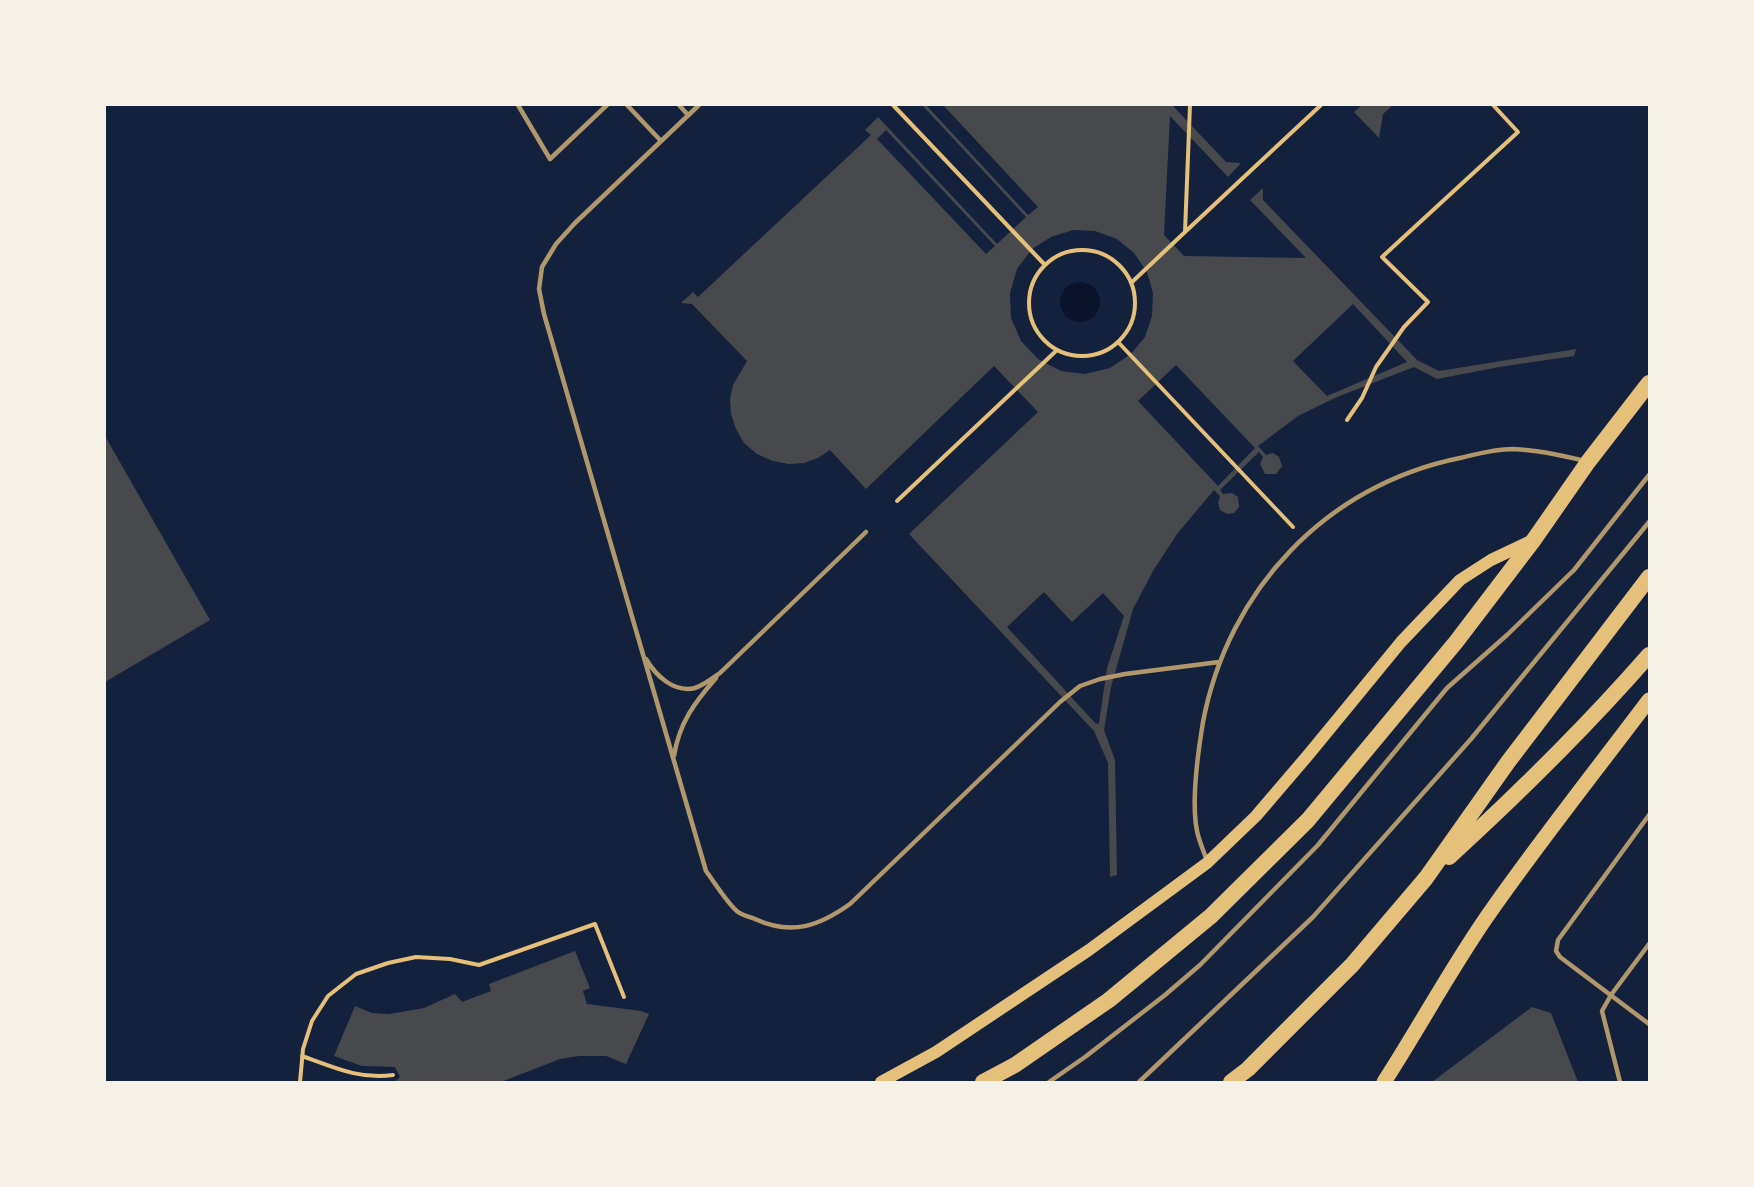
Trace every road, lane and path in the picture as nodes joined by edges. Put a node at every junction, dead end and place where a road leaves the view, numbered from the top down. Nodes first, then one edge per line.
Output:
1 (518, 105) edge
2 (607, 105) edge
3 (627, 105) edge
4 (679, 105) edge
5 (699, 105) edge
6 (893, 105) edge
7 (1190, 105) edge
8 (1321, 105) edge
9 (1493, 105) edge
10 (688, 115) junction
11 (661, 141) junction
12 (1185, 232) junction
13 (1045, 265) junction
14 (1131, 283) junction
15 (1118, 342) junction
16 (1057, 350) junction
17 (1649, 383) edge
18 (1347, 420) dead end
19 (1588, 462) junction
20 (1649, 476) edge
21 (897, 501) dead end
22 (1299, 522) dead end
23 (1649, 522) edge
24 (1289, 524) dead end
25 (866, 532) dead end
26 (1287, 535) dead end
27 (1533, 540) junction
28 (1649, 577) edge
29 (643, 654) junction
30 (1649, 655) edge
31 (1219, 662) junction
32 (720, 673) junction
33 (1649, 700) edge
34 (673, 759) junction
35 (1649, 816) edge
36 (1208, 863) junction
37 (1426, 878) junction
38 (1649, 944) edge
39 (1611, 995) junction
40 (624, 997) dead end
41 (1649, 1024) edge
42 (302, 1056) junction
43 (393, 1075) dead end
44 (300, 1082) edge
45 (881, 1082) edge
46 (983, 1082) edge
47 (1049, 1082) edge
48 (1139, 1082) edge
49 (1231, 1082) edge
50 (1384, 1082) edge
51 (1620, 1082) edge

1 - 2 lane
3 - 11 lane
4 - 10 lane
5 - 10 lane
6 - 13 path
7 - 12 path
8 - 12 path
9 - 18 path
10 - 11 lane
11 - 29 lane
12 - 14 path
13 - 14 path
13 - 16 path
14 - 15 path
15 - 16 path
15 - 24 path
16 - 21 path
17 - 19 highway
19 - 27 highway
19 - 31 lane
20 - 47 lane
22 - 26 path
23 - 48 lane
25 - 32 lane
27 - 36 main road
27 - 46 highway
28 - 37 highway
29 - 32 lane
29 - 34 lane
30 - 37 highway
31 - 34 lane
31 - 36 lane
32 - 34 lane
33 - 50 main road
35 - 39 lane
36 - 45 main road
37 - 49 highway
38 - 39 lane
39 - 41 lane
39 - 51 lane
40 - 42 path
42 - 43 path
42 - 44 path

